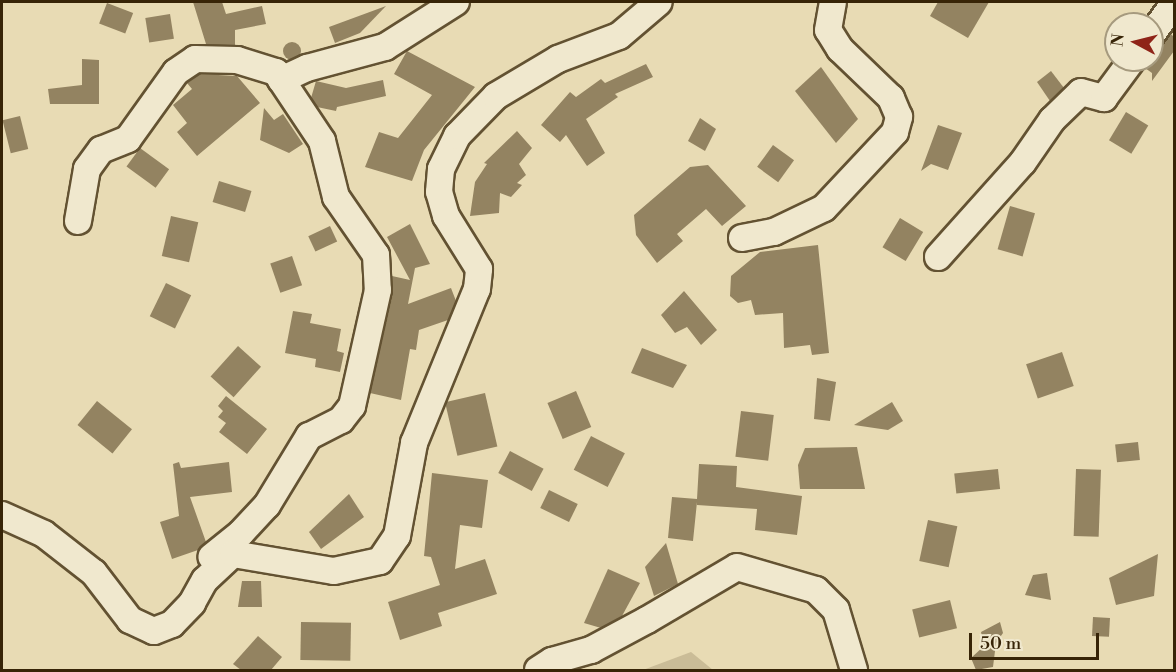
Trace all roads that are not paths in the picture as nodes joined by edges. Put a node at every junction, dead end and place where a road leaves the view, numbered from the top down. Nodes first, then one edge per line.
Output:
1 (456, 2) edge
2 (659, 2) edge
3 (833, 2) edge
4 (1174, 4) edge
5 (1164, 18) edge
6 (1123, 72) edge
7 (281, 80) junction
8 (78, 221) dead end
9 (742, 238) dead end
10 (938, 257) dead end
11 (2, 515) edge
12 (205, 580) junction
13 (538, 670) edge
14 (854, 670) edge

1 - 7 street
2 - 12 street
3 - 9 street
4 - 5 street
6 - 10 street
7 - 8 street
7 - 12 street
11 - 12 street
13 - 14 street

